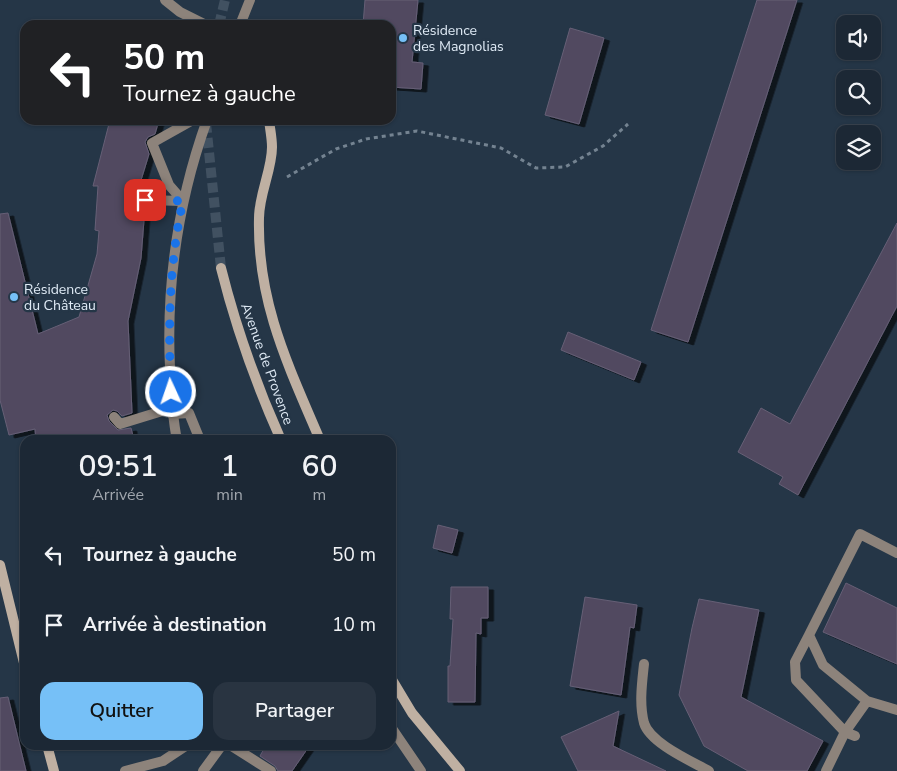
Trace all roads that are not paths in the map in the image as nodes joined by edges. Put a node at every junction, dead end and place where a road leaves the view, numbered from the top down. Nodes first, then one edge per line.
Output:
1 (165, 0) edge
2 (250, 0) edge
3 (196, 20) edge
4 (242, 20) edge
5 (184, 125) edge
6 (205, 125) edge
7 (270, 125) edge
8 (145, 200) dead end
9 (183, 201) junction
10 (222, 268) tunnel mouth
11 (172, 411) junction
12 (114, 417) dead end
13 (176, 435) edge
14 (198, 435) edge
15 (279, 435) edge
16 (318, 435) edge
17 (897, 554) edge
18 (0, 565) edge
19 (809, 635) junction
20 (20, 647) edge
21 (644, 664) dead end
22 (396, 687) edge
23 (867, 701) junction
24 (897, 710) edge
25 (396, 734) edge
26 (850, 734) junction
27 (48, 750) edge
28 (180, 750) edge
29 (218, 750) edge
30 (238, 750) edge
31 (130, 770) edge
32 (202, 770) edge
33 (54, 771) edge
34 (271, 771) edge
35 (421, 771) edge
36 (460, 771) edge
37 (709, 771) edge
38 (826, 771) edge

1 - 3 street
2 - 4 street
5 - 9 street
6 - 9 street
7 - 16 main road, Avenue de Provence
8 - 9 street
9 - 11 street
10 - 15 main road, Avenue de Provence
11 - 12 street
11 - 13 street
11 - 14 street
17 - 19 street
18 - 20 main road
19 - 23 street
19 - 26 street
21 - 37 street
22 - 36 main road
23 - 24 street
23 - 26 street
25 - 35 street
26 - 38 street
27 - 33 main road
28 - 31 street
29 - 32 street
30 - 34 street

